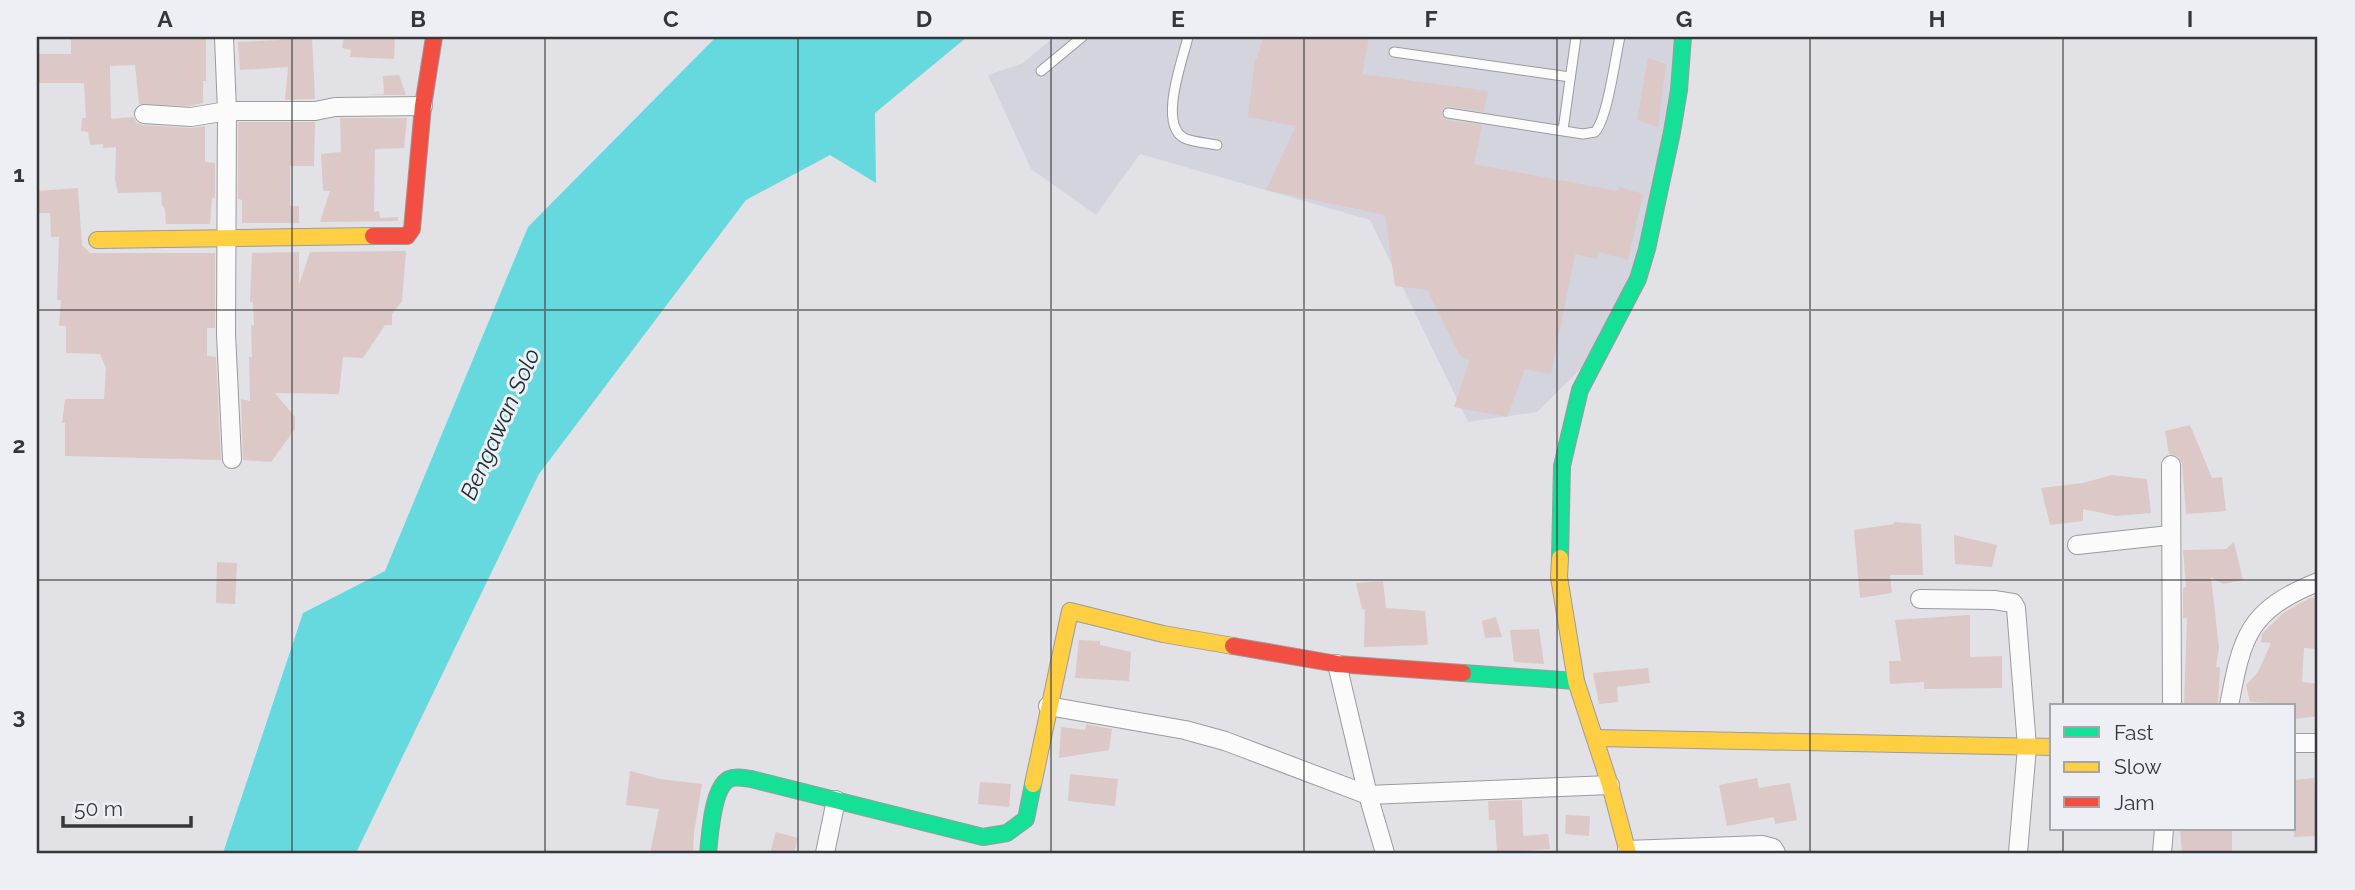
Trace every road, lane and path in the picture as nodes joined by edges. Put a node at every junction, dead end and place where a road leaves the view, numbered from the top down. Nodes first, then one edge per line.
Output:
1 (224, 37) edge
2 (434, 37) edge
3 (1082, 37) edge
4 (1188, 37) edge
5 (1576, 37) edge
6 (1620, 37) edge
7 (1684, 37) edge
8 (1394, 52) dead end
9 (1041, 71) dead end
10 (1570, 77) junction
11 (423, 106) junction
12 (227, 111) junction
13 (1447, 113) dead end
14 (144, 114) dead end
15 (1563, 130) junction
16 (1217, 145) dead end
17 (227, 237) junction
18 (97, 240) dead end
19 (232, 459) dead end
20 (2171, 465) dead end
21 (2170, 535) junction
22 (2077, 545) dead end
23 (2318, 582) edge
24 (1920, 599) dead end
25 (1337, 664) junction
26 (1576, 681) junction
27 (2172, 704) edge
28 (2229, 704) edge
29 (1048, 706) junction
30 (1595, 738) junction
31 (2296, 743) edge
32 (2318, 743) edge
33 (2027, 747) junction
34 (2050, 747) edge
35 (1610, 785) junction
36 (1368, 795) junction
37 (836, 800) junction
38 (2164, 830) edge
39 (1628, 852) edge
40 (708, 853) edge
41 (825, 853) edge
42 (1385, 853) edge
43 (1776, 853) edge
44 (2018, 853) edge
45 (2162, 853) edge

1 - 12 street
2 - 11 street
3 - 9 lane
4 - 16 lane
5 - 10 lane
6 - 15 lane
7 - 26 street
8 - 10 lane
10 - 15 lane
11 - 12 street
11 - 17 street
12 - 14 street
12 - 17 street
13 - 15 lane
17 - 18 street
17 - 19 street
20 - 21 street
21 - 22 street
21 - 27 street
23 - 28 street
24 - 33 street
25 - 26 street
25 - 29 street
25 - 36 street
26 - 30 street
29 - 36 street
29 - 37 street
30 - 33 street
30 - 35 street
31 - 32 street
33 - 34 street
33 - 44 street
35 - 36 street
35 - 39 street
36 - 42 street
37 - 40 street
37 - 41 street
38 - 45 street
39 - 43 street

